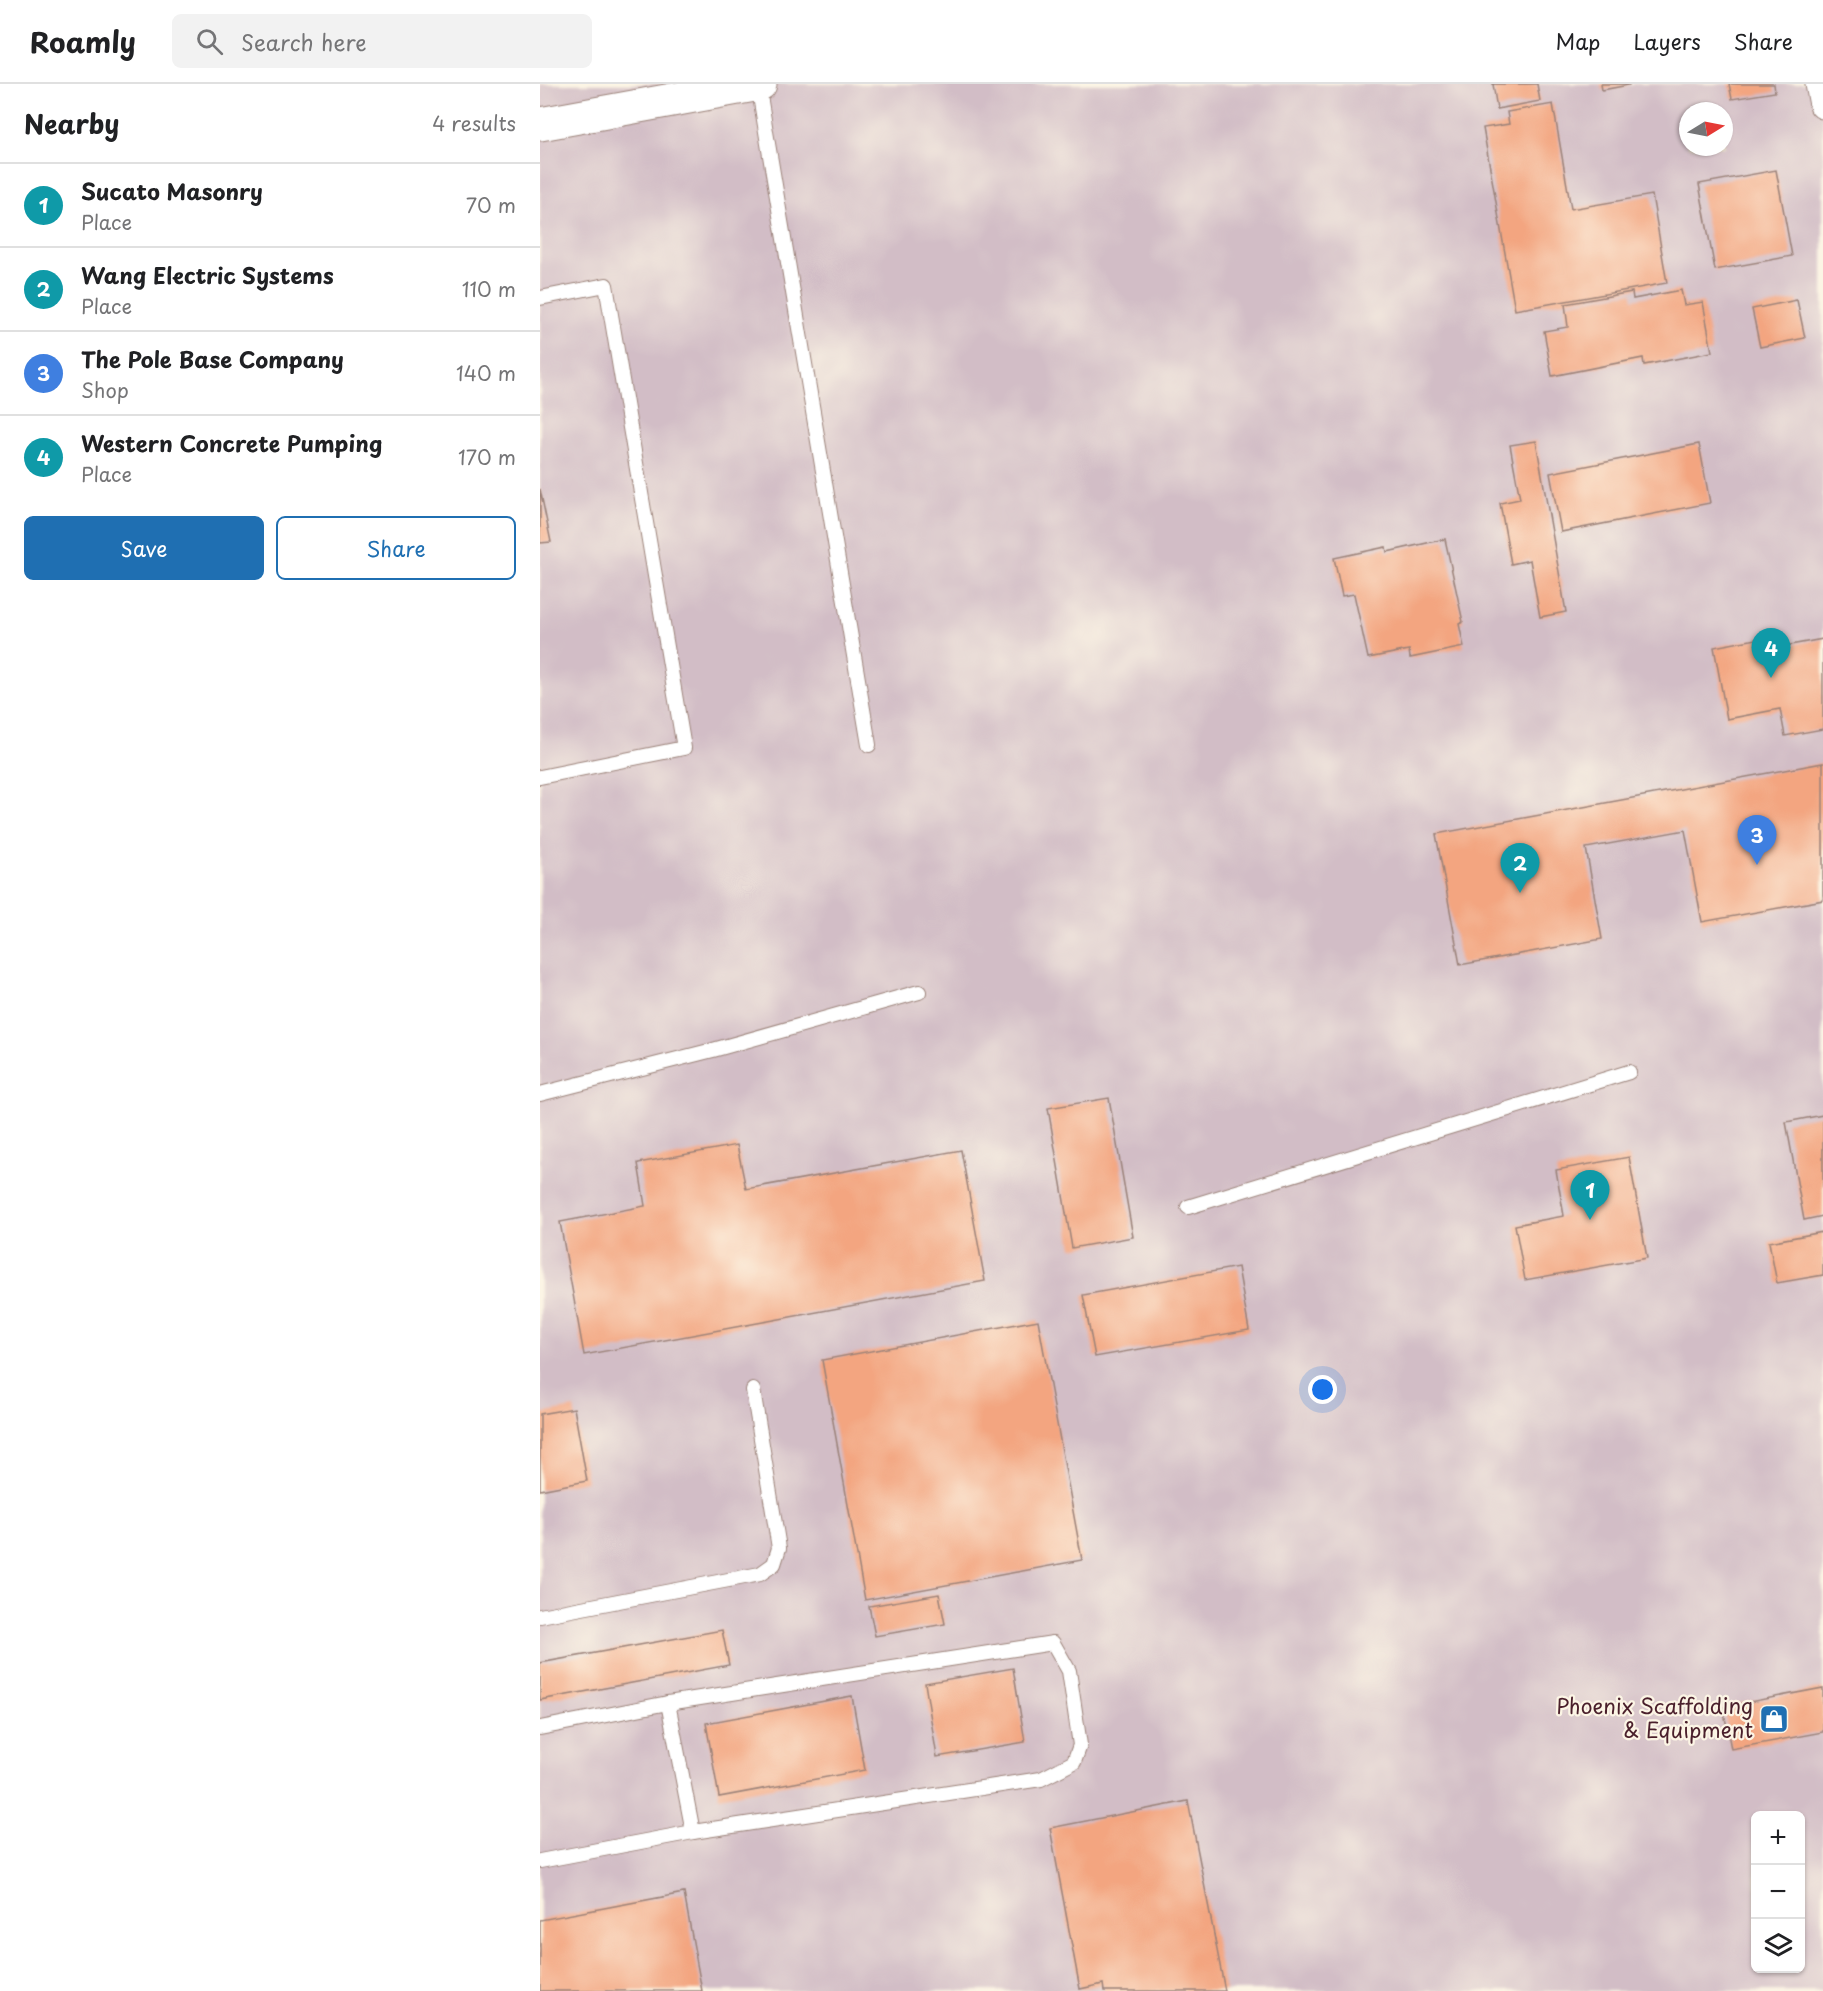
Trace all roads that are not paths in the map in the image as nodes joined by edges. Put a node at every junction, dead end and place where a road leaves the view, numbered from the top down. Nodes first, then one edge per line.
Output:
1 (759, 84) edge
2 (1819, 84) edge
3 (1823, 105) edge
4 (540, 124) edge
5 (540, 298) edge
6 (869, 745) dead end
7 (540, 777) edge
8 (919, 992) dead end
9 (1629, 1072) dead end
10 (540, 1094) edge
11 (1188, 1207) dead end
12 (753, 1390) dead end
13 (540, 1616) edge
14 (668, 1703) junction
15 (540, 1728) edge
16 (693, 1832) junction
17 (540, 1861) edge

1 - 4 main road
1 - 6 lane
2 - 3 street
5 - 7 lane
8 - 10 lane
9 - 11 lane
12 - 13 lane
14 - 15 lane
14 - 16 lane
14 - 16 lane
16 - 17 lane

